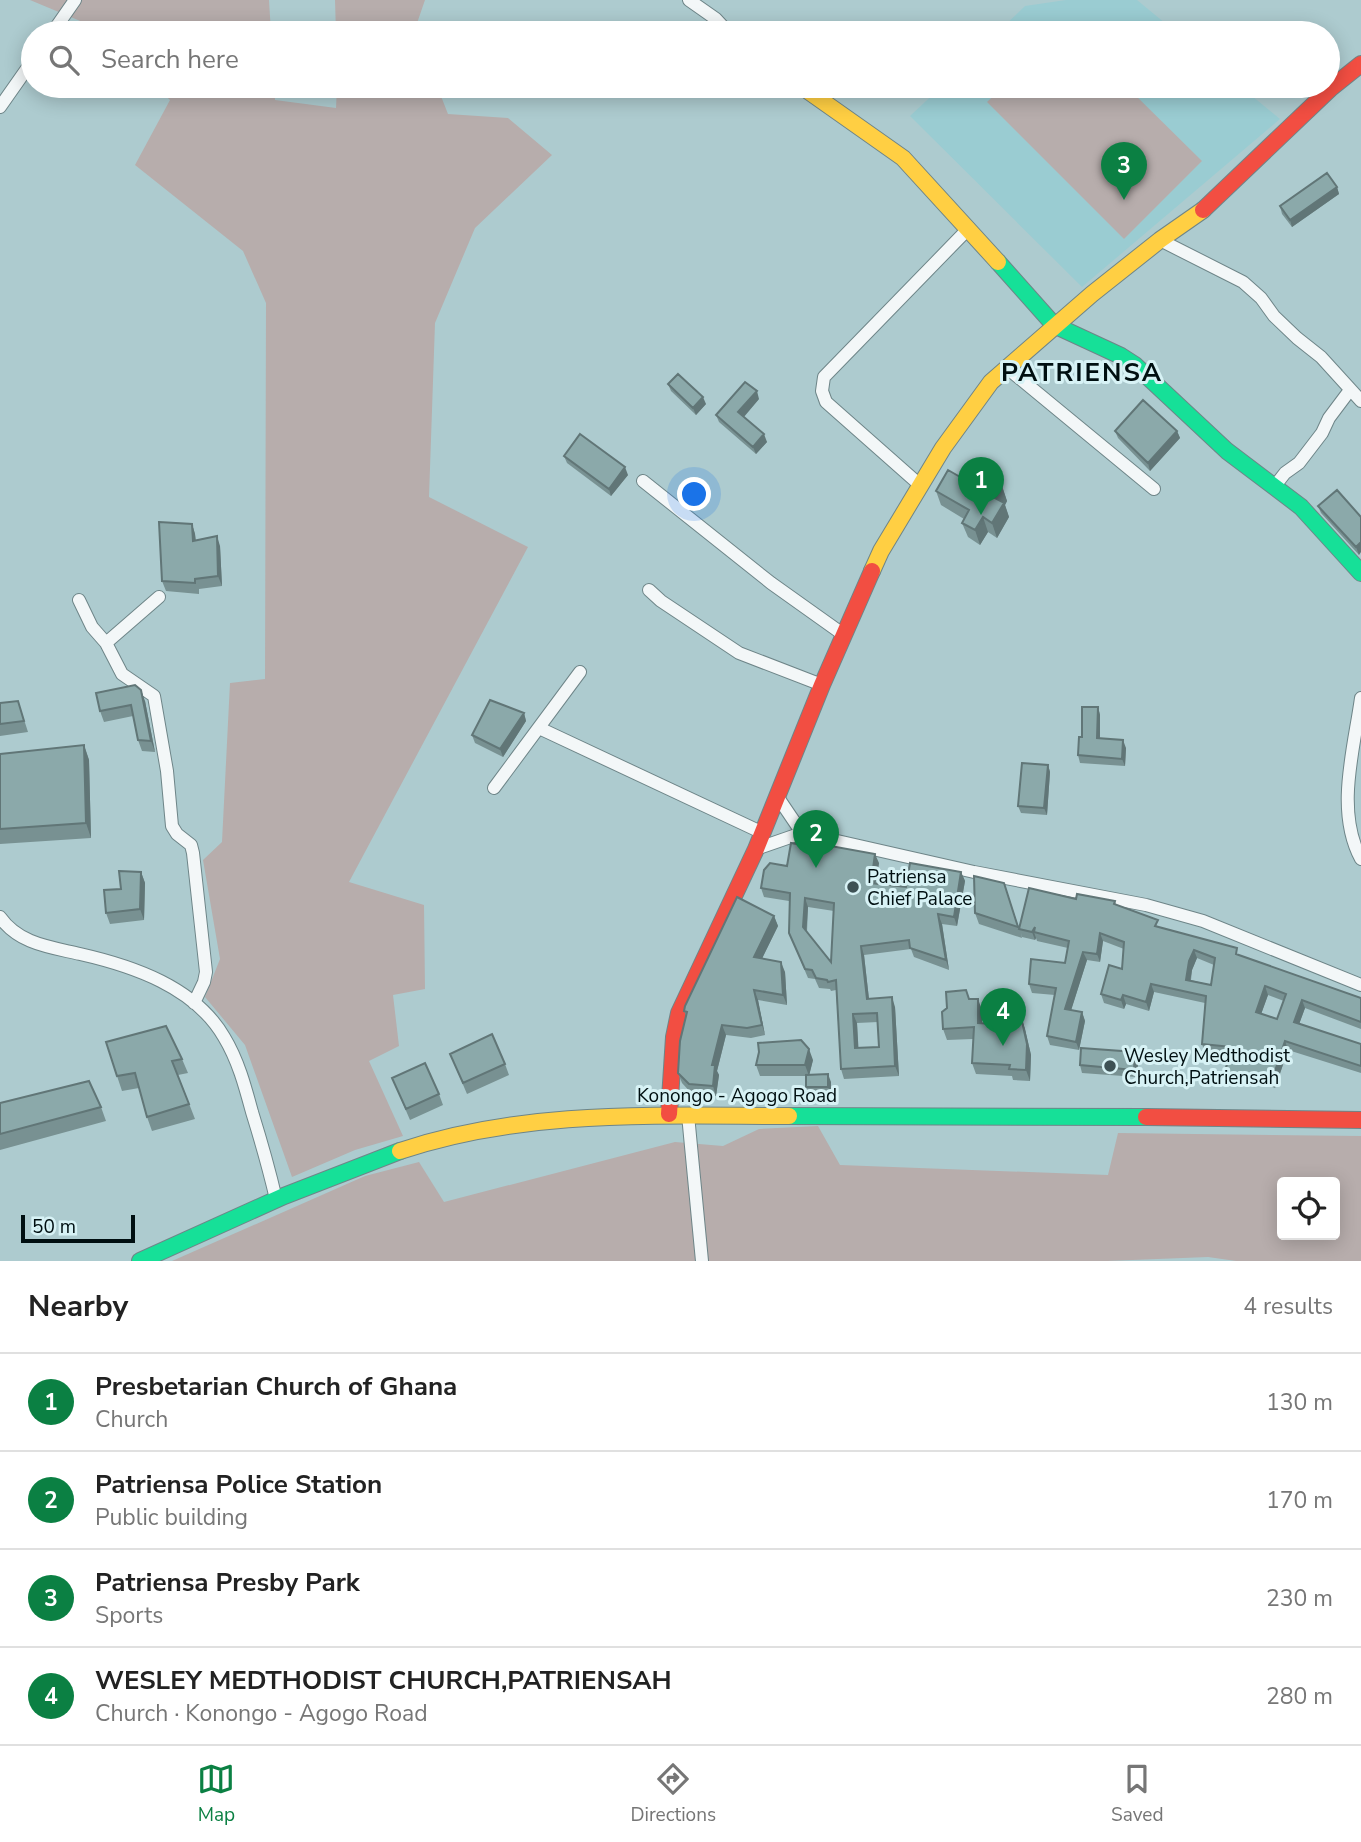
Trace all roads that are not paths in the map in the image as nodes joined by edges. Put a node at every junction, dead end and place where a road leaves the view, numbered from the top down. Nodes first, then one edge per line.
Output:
1 (75, 0) edge
2 (689, 0) edge
3 (60, 21) edge
4 (718, 21) edge
5 (1361, 64) edge
6 (21, 77) edge
7 (1340, 81) edge
8 (818, 98) edge
9 (1321, 98) edge
10 (0, 107) edge
11 (969, 228) junction
12 (1160, 240) junction
13 (1054, 325) junction
14 (1006, 367) junction
15 (1350, 390) junction
16 (1361, 401) edge
17 (643, 481) dead end
18 (921, 486) junction
19 (1274, 487) junction
20 (1153, 489) dead end
21 (1361, 573) edge
22 (649, 590) dead end
23 (159, 597) dead end
24 (79, 600) dead end
25 (844, 635) junction
26 (106, 643) junction
27 (580, 672) dead end
28 (822, 685) junction
29 (1361, 698) edge
30 (539, 728) junction
31 (494, 788) dead end
32 (777, 796) junction
33 (763, 833) junction
34 (802, 833) junction
35 (757, 849) junction
36 (1361, 859) edge
37 (0, 917) edge
38 (1361, 985) edge
39 (194, 1003) junction
40 (669, 1114) junction
41 (688, 1115) junction
42 (1361, 1120) edge
43 (276, 1199) junction
44 (139, 1261) edge
45 (702, 1261) edge

1 - 3 street
2 - 4 street
5 - 7 street
6 - 10 street
8 - 11 street
9 - 12 street
11 - 13 street
11 - 18 street
12 - 13 street
12 - 15 street
13 - 14 street
13 - 19 street
14 - 18 street
14 - 20 street
15 - 16 street
15 - 19 street
17 - 25 street
18 - 25 street
19 - 21 street
22 - 28 street
23 - 26 street
24 - 26 street
25 - 28 street
26 - 39 street
27 - 30 street
28 - 32 street
29 - 36 street
30 - 31 street
30 - 33 street
32 - 33 street
32 - 34 street
33 - 35 street
34 - 35 street
34 - 38 street
35 - 40 street
37 - 39 street
39 - 43 street
40 - 41 street, Konongo - Agogo Road
40 - 43 street, Konongo - Agogo Road
41 - 42 street, Konongo - Agogo Road
41 - 45 street
43 - 44 street, Konongo - Agogo Road

